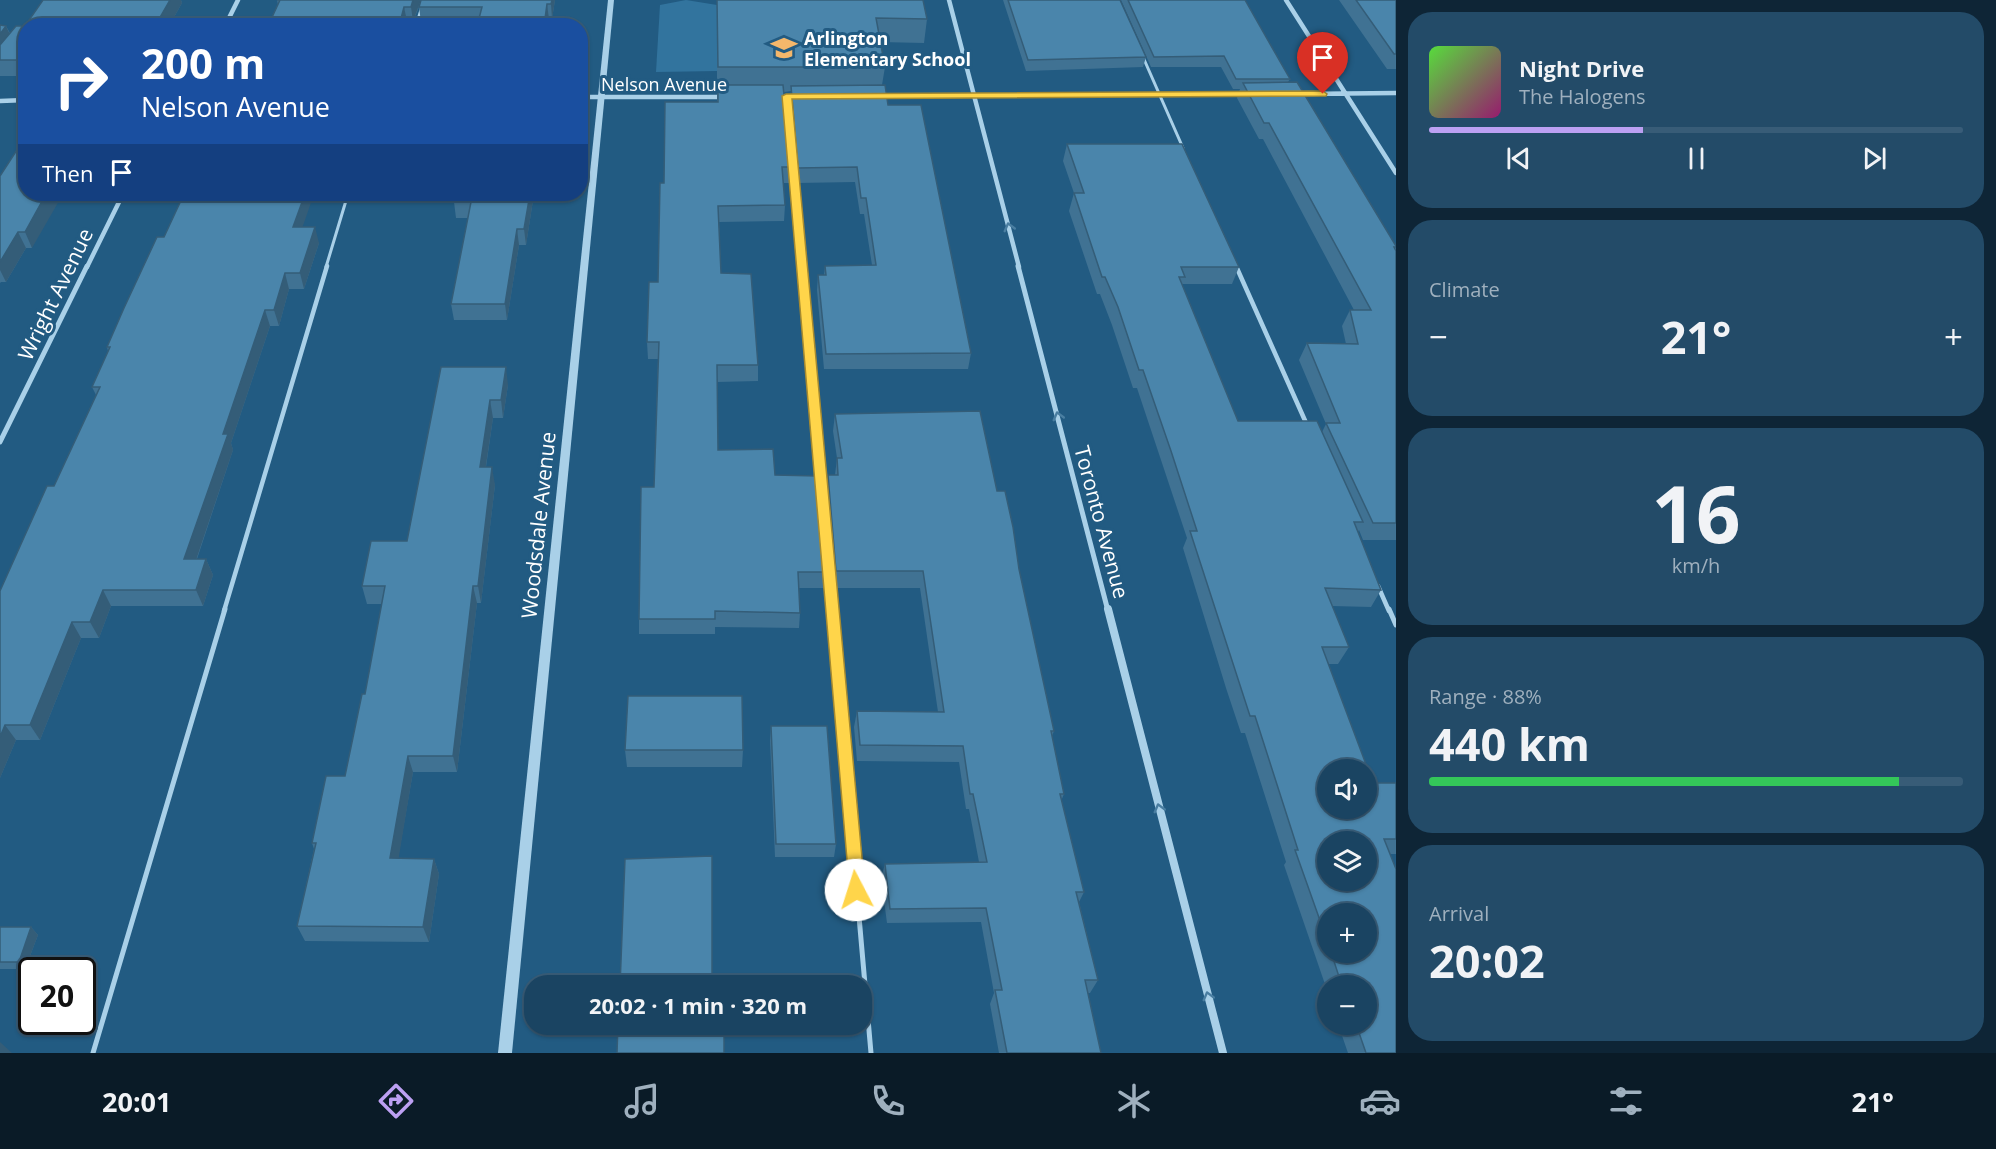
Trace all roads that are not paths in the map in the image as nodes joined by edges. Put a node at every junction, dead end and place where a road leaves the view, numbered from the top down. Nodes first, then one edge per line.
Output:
1 (238, 0) edge
2 (424, 0) edge
3 (611, 0) edge
4 (949, 0) edge
5 (1286, 0) edge
6 (229, 18) edge
7 (418, 18) edge
8 (1140, 52) edge
9 (1396, 93) edge
10 (1253, 94) edge
11 (1288, 94) edge
12 (1346, 94) junction
13 (974, 95) junction
14 (1160, 95) junction
15 (775, 96) edge
16 (786, 96) junction
17 (798, 96) edge
18 (869, 96) edge
19 (601, 97) junction
20 (729, 97) edge
21 (588, 98) edge
22 (0, 100) edge
23 (18, 100) edge
24 (1184, 149) edge
25 (1396, 173) edge
26 (120, 201) edge
27 (346, 201) edge
28 (1232, 257) edge
29 (1309, 430) edge
30 (0, 442) edge
31 (1377, 582) edge
32 (1396, 625) edge
33 (93, 1053) edge
34 (505, 1053) edge
35 (871, 1053) edge
36 (1223, 1053) edge

1 - 6 street
2 - 7 lane
3 - 19 street, Woodsdale Avenue
4 - 13 street, Toronto Avenue
5 - 12 street
8 - 14 lane
9 - 12 street
10 - 14 street
11 - 12 street
12 - 25 street
13 - 14 street
13 - 18 street
36 -> 13 street, Toronto Avenue
14 - 24 lane
15 - 16 street
16 - 17 street
16 - 35 lane
19 - 20 street, Nelson Avenue
19 - 21 street, Nelson Avenue
19 - 34 street, Woodsdale Avenue
22 - 23 street
26 - 30 street, Wright Avenue
27 - 33 lane
28 - 29 lane
31 - 32 lane

